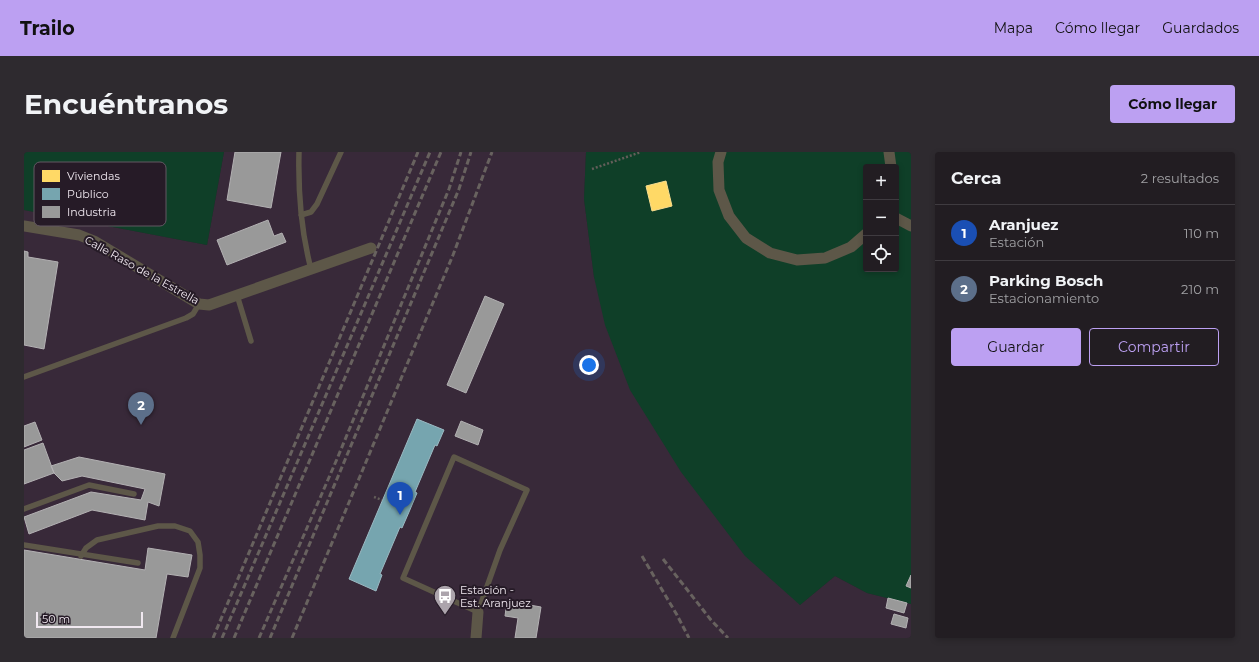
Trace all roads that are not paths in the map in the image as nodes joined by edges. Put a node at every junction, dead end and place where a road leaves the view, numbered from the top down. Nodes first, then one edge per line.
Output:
1 (299, 152) edge
2 (341, 152) edge
3 (721, 152) edge
4 (889, 152) edge
5 (891, 164) edge
6 (300, 215) junction
7 (899, 220) edge
8 (24, 226) edge
9 (911, 226) edge
10 (864, 236) edge
11 (371, 248) dead end
12 (311, 269) junction
13 (237, 296) junction
14 (199, 304) junction
15 (252, 341) dead end
16 (24, 377) edge
17 (134, 494) dead end
18 (24, 509) edge
19 (24, 546) edge
20 (81, 556) junction
21 (138, 564) dead end
22 (478, 612) junction
23 (173, 638) edge
24 (476, 638) edge

1 - 6 lane
2 - 6 lane
3 - 10 street
4 - 5 street
6 - 12 lane
7 - 9 street
8 - 14 street, Calle Raso de la Estrella
11 - 12 street, Calle Raso de la Estrella
12 - 13 street, Calle Raso de la Estrella
13 - 14 street, Calle Raso de la Estrella
13 - 15 lane
14 - 16 lane
17 - 18 lane
19 - 20 lane
20 - 21 lane
20 - 23 lane
22 - 22 lane
22 - 24 street

